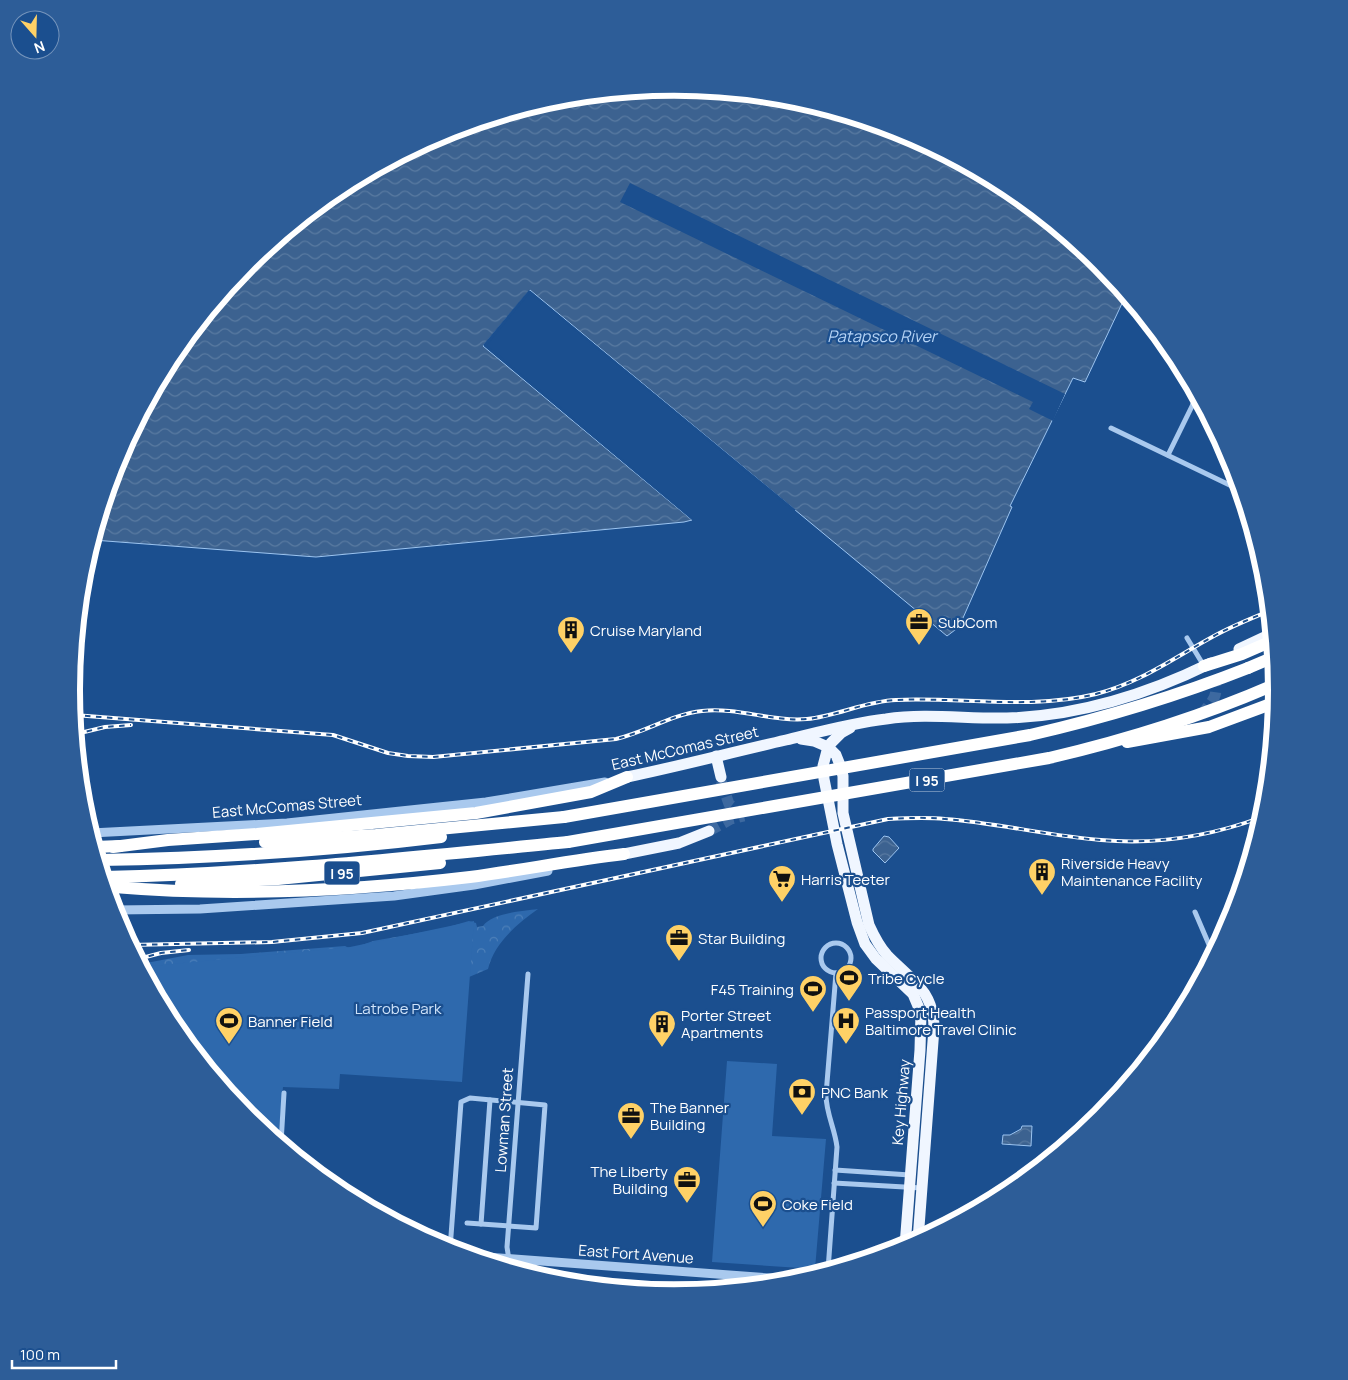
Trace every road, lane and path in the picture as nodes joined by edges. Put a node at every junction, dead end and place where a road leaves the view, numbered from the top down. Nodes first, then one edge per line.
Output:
1 (1193, 404) edge
2 (1111, 428) dead end
3 (1168, 455) junction
4 (1231, 486) edge
5 (1265, 631) edge
6 (1266, 636) edge
7 (1187, 638) dead end
8 (1253, 642) junction
9 (1266, 644) edge
10 (1267, 660) edge
11 (1206, 669) junction
12 (1268, 687) edge
13 (1268, 705) edge
14 (864, 723) junction
15 (789, 739) junction
16 (1125, 742) dead end
17 (828, 747) junction
18 (716, 756) junction
19 (721, 777) tunnel mouth
20 (627, 778) junction
21 (564, 816) junction
22 (709, 831) tunnel mouth
23 (97, 833) edge
24 (568, 842) junction
25 (113, 846) junction
26 (101, 847) edge
27 (624, 854) junction
28 (105, 860) edge
29 (111, 877) edge
30 (114, 888) edge
31 (115, 888) edge
32 (122, 910) edge
33 (1195, 912) dead end
34 (1210, 947) edge
35 (836, 973) junction
36 (528, 974) dead end
37 (284, 1093) dead end
38 (490, 1100) junction
39 (517, 1102) junction
40 (281, 1136) edge
41 (835, 1170) junction
42 (910, 1175) junction
43 (923, 1176) junction
44 (834, 1183) junction
45 (910, 1187) junction
46 (922, 1188) junction
47 (467, 1223) dead end
48 (481, 1224) junction
49 (509, 1226) junction
50 (919, 1231) edge
51 (906, 1237) edge
52 (451, 1240) edge
53 (510, 1261) edge
54 (516, 1263) edge
55 (828, 1264) edge
56 (746, 1280) edge

1 - 3 street
2 - 3 street
3 - 4 street
5 - 8 street
6 - 8 main road, East McComas Street
7 - 11 street
8 - 11 main road, East McComas Street
9 - 11 highway
10 - 21 highway, I 95, bridge
11 - 14 main road, East McComas Street
12 - 24 highway, I 95, bridge
13 - 16 highway
14 - 15 main road, East McComas Street
14 - 17 main road
15 - 17 main road
15 - 18 main road, East McComas Street
17 - 42 main road, Key Highway
17 - 43 main road, Key Highway
18 - 19 main road
18 - 20 main road, East McComas Street
20 - 23 street, East McComas Street
20 - 25 highway
21 - 25 highway, I 95
21 - 28 highway, I 95
22 - 27 main road
24 - 29 highway, I 95
24 - 30 highway, I 95
25 - 26 highway, I 95
27 - 31 highway
27 - 32 street
33 - 34 street
35 - 35 street
35 - 41 street
36 - 39 street, Lowman Street
37 - 40 street
38 - 39 street
38 - 48 street
38 - 52 street
39 - 49 street, Lowman Street
39 - 49 street
41 - 42 street
41 - 44 street
42 - 43 street
42 - 45 main road, Key Highway
43 - 46 main road, Key Highway
44 - 45 street
44 - 55 street
45 - 46 street
45 - 51 main road, Key Highway
46 - 50 main road, Key Highway
47 - 48 street
48 - 49 street
49 - 53 street, Lowman Street
54 - 56 street, East Fort Avenue

